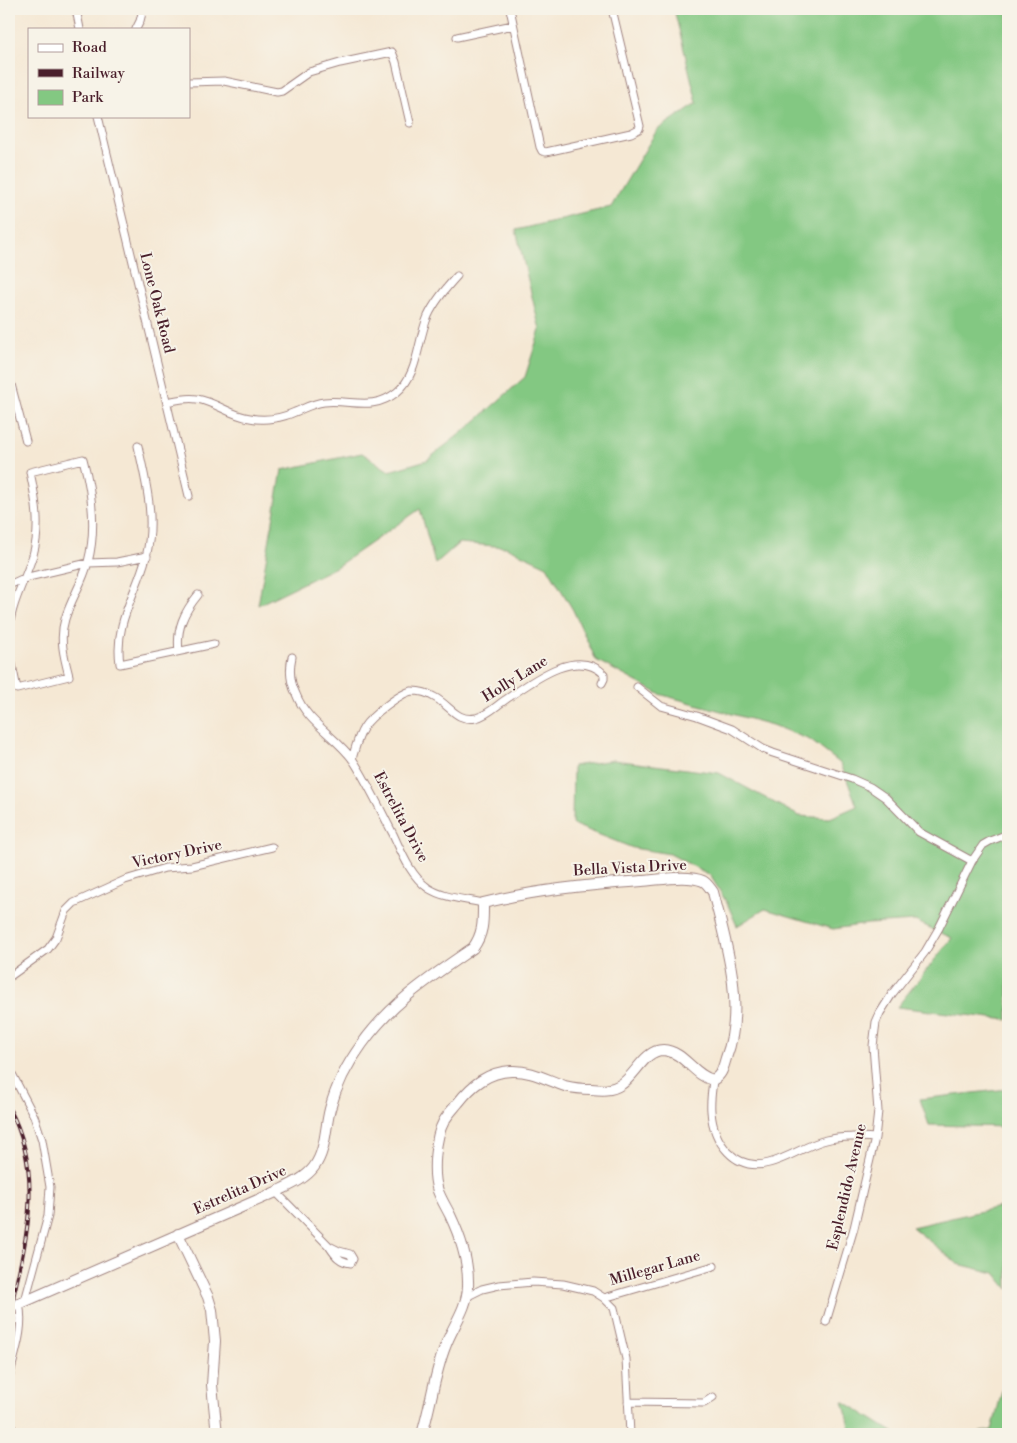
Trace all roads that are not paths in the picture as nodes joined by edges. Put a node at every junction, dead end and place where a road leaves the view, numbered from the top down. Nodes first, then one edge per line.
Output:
1 (76, 9) edge
2 (143, 9) edge
3 (510, 9) edge
4 (612, 9) edge
5 (514, 24) junction
6 (80, 28) edge
7 (136, 28) edge
8 (457, 37) dead end
9 (190, 82) edge
10 (98, 118) edge
11 (410, 123) dead end
12 (457, 276) dead end
13 (9, 377) edge
14 (167, 402) junction
15 (26, 440) dead end
16 (138, 446) dead end
17 (189, 496) dead end
18 (147, 556) junction
19 (88, 564) junction
20 (24, 578) junction
21 (9, 585) edge
22 (198, 595) dead end
23 (9, 628) edge
24 (9, 633) edge
25 (214, 644) dead end
26 (179, 652) junction
27 (292, 658) dead end
28 (602, 683) dead end
29 (637, 687) dead end
30 (352, 759) junction
31 (1008, 834) edge
32 (272, 847) dead end
33 (972, 862) junction
34 (482, 903) junction
35 (9, 977) edge
36 (9, 1068) edge
37 (713, 1080) junction
38 (875, 1138) junction
39 (276, 1192) junction
40 (178, 1234) junction
41 (329, 1246) dead end
42 (714, 1266) dead end
43 (466, 1297) junction
44 (604, 1298) junction
45 (18, 1303) edge
46 (826, 1322) dead end
47 (9, 1378) edge
48 (713, 1397) dead end
49 (628, 1402) junction
50 (9, 1420) edge
51 (14, 1434) edge
52 (216, 1434) edge
53 (422, 1434) edge
54 (630, 1434) edge

1 - 6 street
2 - 7 street
3 - 5 street
4 - 5 street
5 - 8 street
9 - 11 street
10 - 14 street, Lone Oak Road
12 - 14 street
13 - 15 street
14 - 17 street, Lone Oak Road
16 - 18 street
18 - 19 street
18 - 26 street
19 - 20 street
19 - 20 street
19 - 24 street
20 - 21 street
20 - 23 street
22 - 26 street
25 - 26 street
27 - 30 street, Estrelita Drive
28 - 30 street, Holly Lane
29 - 33 street
30 - 34 street, Estrelita Drive
31 - 33 street, Esplendido Avenue
32 - 35 street, Victory Drive
33 - 38 street, Esplendido Avenue
34 - 37 street, Bella Vista Drive
34 - 39 street, Estrelita Drive
36 - 45 street
37 - 38 street
37 - 43 street
38 - 46 street, Esplendido Avenue
39 - 40 street, Estrelita Drive
39 - 41 street
40 - 45 street, Estrelita Drive
40 - 52 street
42 - 44 street, Millegar Lane
43 - 44 street
43 - 53 street
44 - 49 street
45 - 47 street
48 - 49 street
49 - 54 street
50 - 51 street

